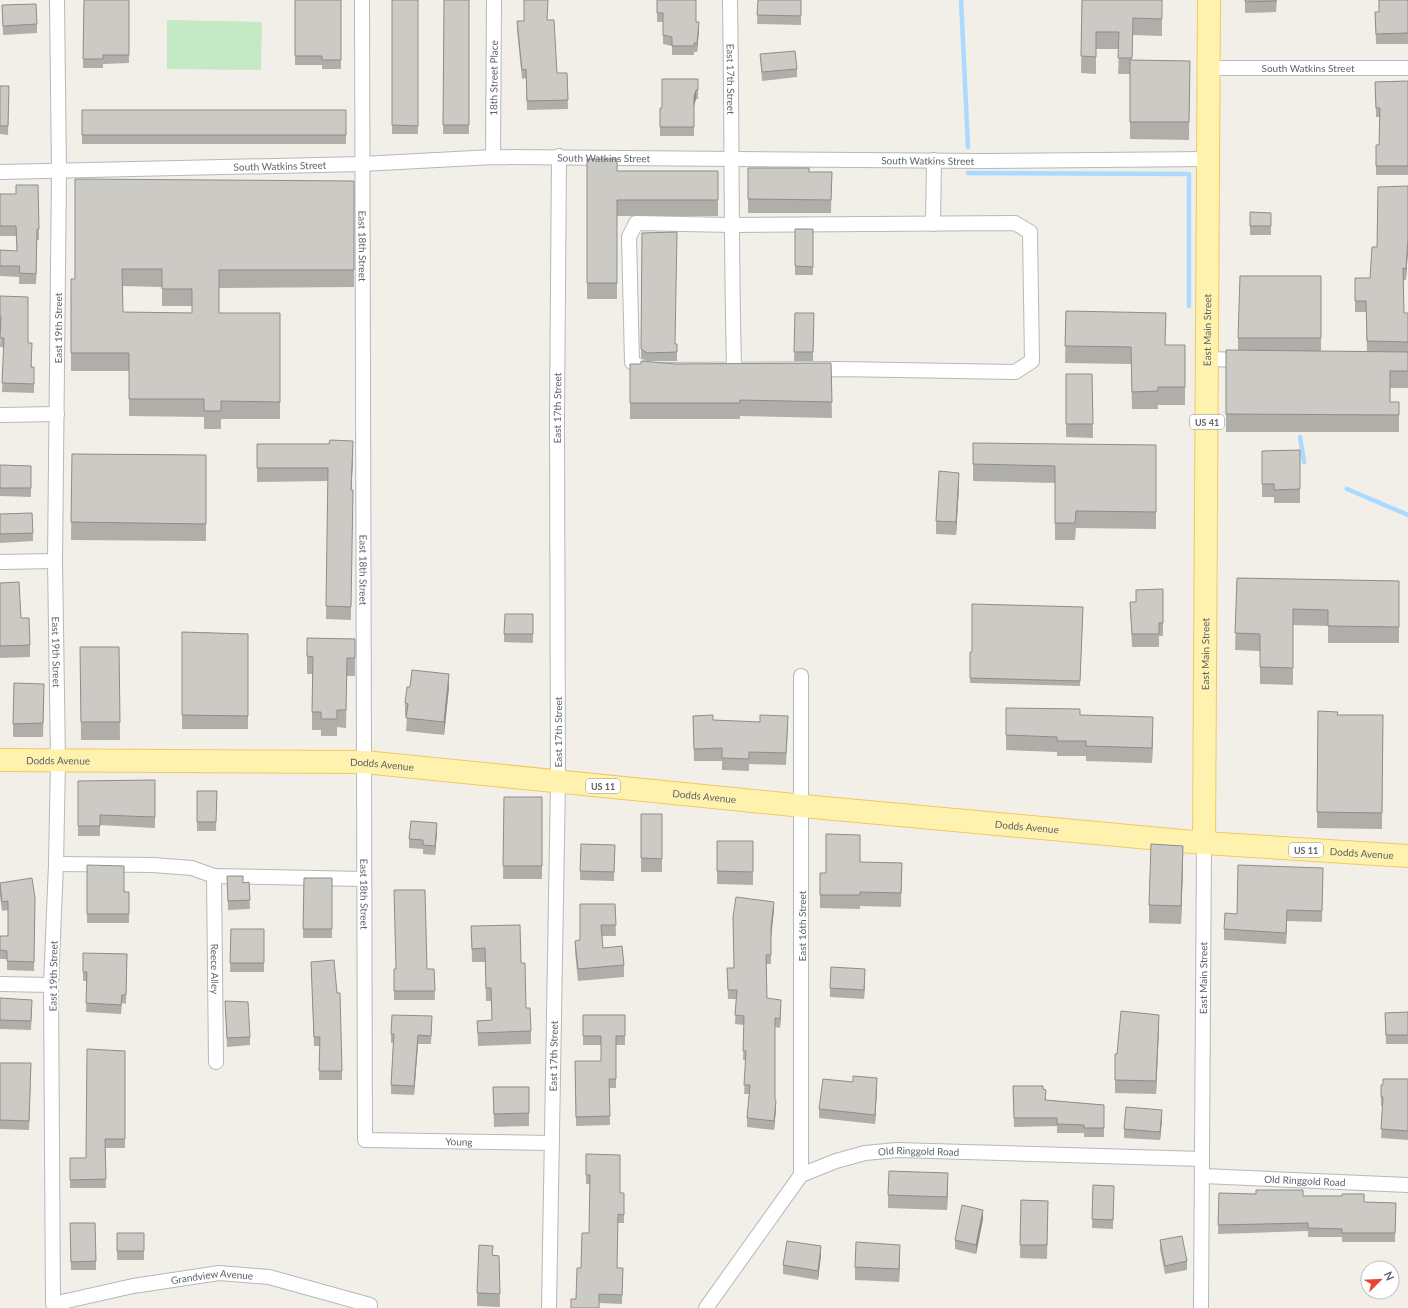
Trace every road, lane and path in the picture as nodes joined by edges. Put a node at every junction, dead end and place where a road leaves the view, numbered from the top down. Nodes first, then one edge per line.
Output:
1 (57, 0) edge
2 (362, 0) edge
3 (494, 0) edge
4 (730, 0) edge
5 (1209, 0) edge
6 (1208, 68) junction
7 (1408, 68) edge
8 (559, 156) junction
9 (493, 157) junction
10 (732, 158) junction
11 (1207, 159) junction
12 (934, 160) junction
13 (362, 164) junction
14 (0, 172) edge
15 (59, 172) junction
16 (933, 224) junction
17 (731, 225) junction
18 (1207, 359) junction
19 (1261, 360) edge
20 (734, 368) junction
21 (57, 414) junction
22 (0, 415) edge
23 (55, 561) junction
24 (0, 562) edge
25 (801, 676) dead end
26 (0, 760) edge
27 (58, 761) junction
28 (364, 762) junction
29 (558, 782) junction
30 (803, 806) junction
31 (1204, 843) junction
32 (1408, 856) edge
33 (56, 864) junction
34 (214, 876) junction
35 (364, 879) junction
36 (0, 984) edge
37 (52, 985) junction
38 (216, 1062) dead end
39 (365, 1140) joint
40 (552, 1143) junction
41 (1202, 1159) junction
42 (801, 1175) junction
43 (1203, 1176) junction
44 (1408, 1185) edge
45 (53, 1304) joint
46 (370, 1305) dead end
47 (549, 1308) edge
48 (706, 1308) edge
49 (1201, 1308) edge

1 - 15 street, East 19th Street
2 - 13 street, East 18th Street
3 - 9 street, 18th Street Place
4 - 10 street, East 17th Street
5 - 6 main road, East Main Street / US 41
6 - 7 street, South Watkins Street
6 - 11 main road, East Main Street / US 41
8 - 9 street, South Watkins Street
8 - 10 street, South Watkins Street
8 - 29 street, East 17th Street
9 - 13 street, South Watkins Street
10 - 12 street, South Watkins Street
10 - 17 street, East 17th Street
11 - 12 street, South Watkins Street
11 - 18 main road, East Main Street / US 41
12 - 16 street
13 - 15 street, South Watkins Street
13 - 28 street, East 18th Street
14 - 15 street, South Watkins Street
15 - 21 street, East 19th Street
16 - 17 street
16 - 20 street
17 - 20 street, East 17th Street
17 - 20 street
18 - 19 street
18 - 31 main road, East Main Street / US 41
21 - 22 street
21 - 23 street, East 19th Street
23 - 24 street
23 - 27 street, East 19th Street
25 - 30 street, East 16th Street
26 - 27 main road, Dodds Avenue / US 11
27 - 28 main road, Dodds Avenue / US 11
27 - 33 street, East 19th Street
28 - 29 main road, Dodds Avenue / US 11
28 - 35 street, East 18th Street
29 - 30 main road, Dodds Avenue / US 11
29 - 40 street, East 17th Street
30 - 31 main road, Dodds Avenue / US 11
30 - 42 street, East 16th Street
31 - 32 main road, Dodds Avenue / US 11
31 - 41 street, East Main Street
33 - 34 street
33 - 37 street, East 19th Street
34 - 35 street
34 - 38 street, Reece Alley
35 - 39 street, East 18th Street
36 - 37 street
37 - 45 street, East 19th Street
39 - 40 street, Young
40 - 47 street, East 17th Street
41 - 42 street, Old Ringgold Road
41 - 43 street, East Main Street
42 - 48 street
43 - 44 street, Old Ringgold Road
43 - 49 street, East Main Street
45 - 46 street, Grandview Avenue

